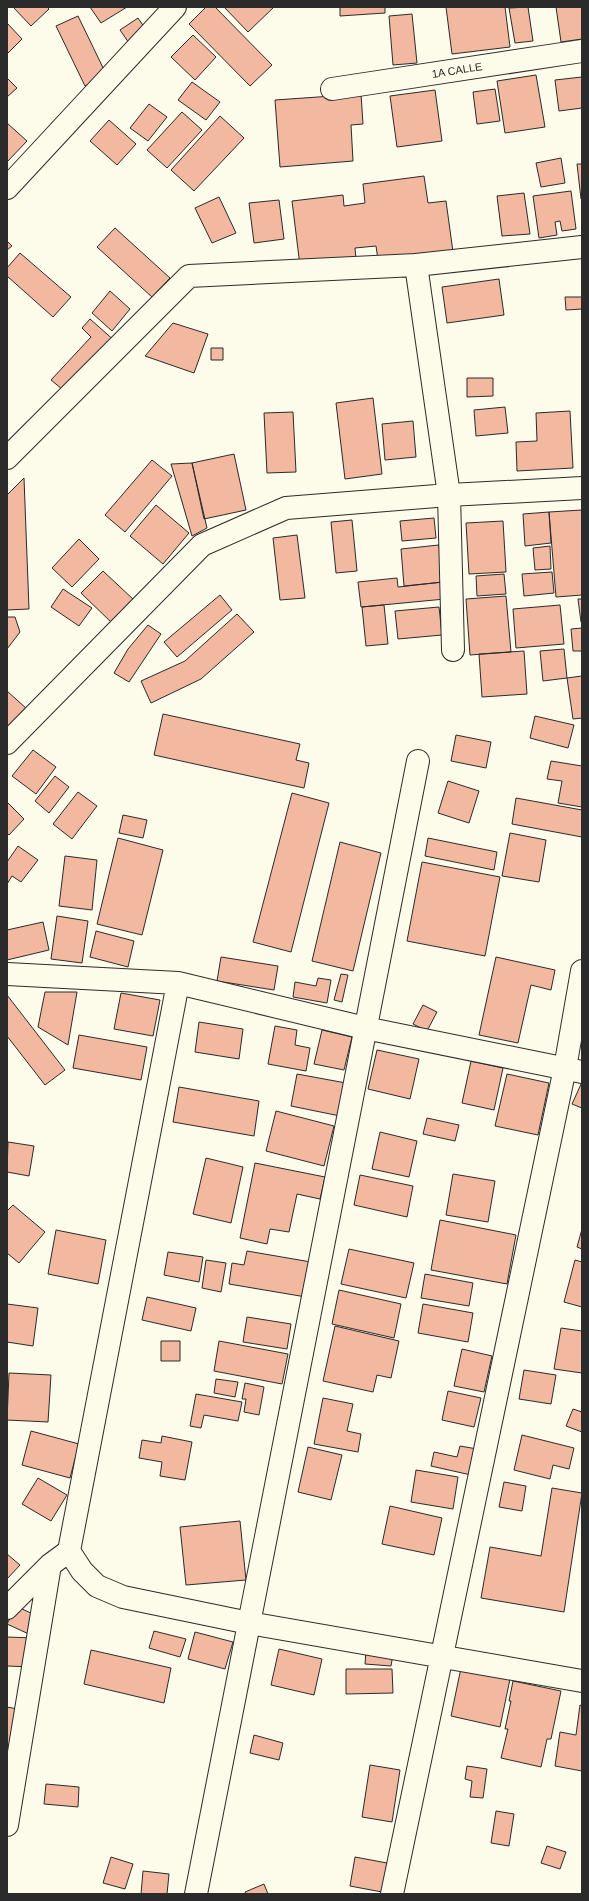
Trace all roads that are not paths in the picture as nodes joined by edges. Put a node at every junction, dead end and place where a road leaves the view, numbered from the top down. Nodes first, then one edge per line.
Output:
1 (175, 7) edge
2 (582, 51) edge
3 (332, 88) dead end
4 (7, 188) edge
5 (582, 247) edge
6 (416, 265) junction
7 (7, 458) edge
8 (582, 488) edge
9 (448, 495) junction
10 (453, 650) dead end
11 (7, 743) edge
12 (418, 761) dead end
13 (582, 971) edge
14 (7, 974) edge
15 (178, 983) junction
16 (365, 1028) junction
17 (574, 1070) edge
18 (69, 1551) junction
19 (50, 1566) junction
20 (7, 1608) edge
21 (249, 1623) junction
22 (442, 1657) junction
23 (582, 1681) edge
24 (7, 1825) edge
25 (196, 1894) edge
26 (392, 1894) edge

1 - 4 street
2 - 3 street, 1A CALLE
5 - 6 street
6 - 7 street
6 - 9 street
8 - 9 street
9 - 10 street
9 - 11 street
12 - 16 street
13 - 17 street
14 - 15 street
15 - 16 street
15 - 18 street
16 - 17 street
16 - 21 street
17 - 22 street
18 - 19 street
18 - 21 street
19 - 20 street
19 - 24 street
21 - 22 street
21 - 25 street
22 - 23 street
22 - 26 street

